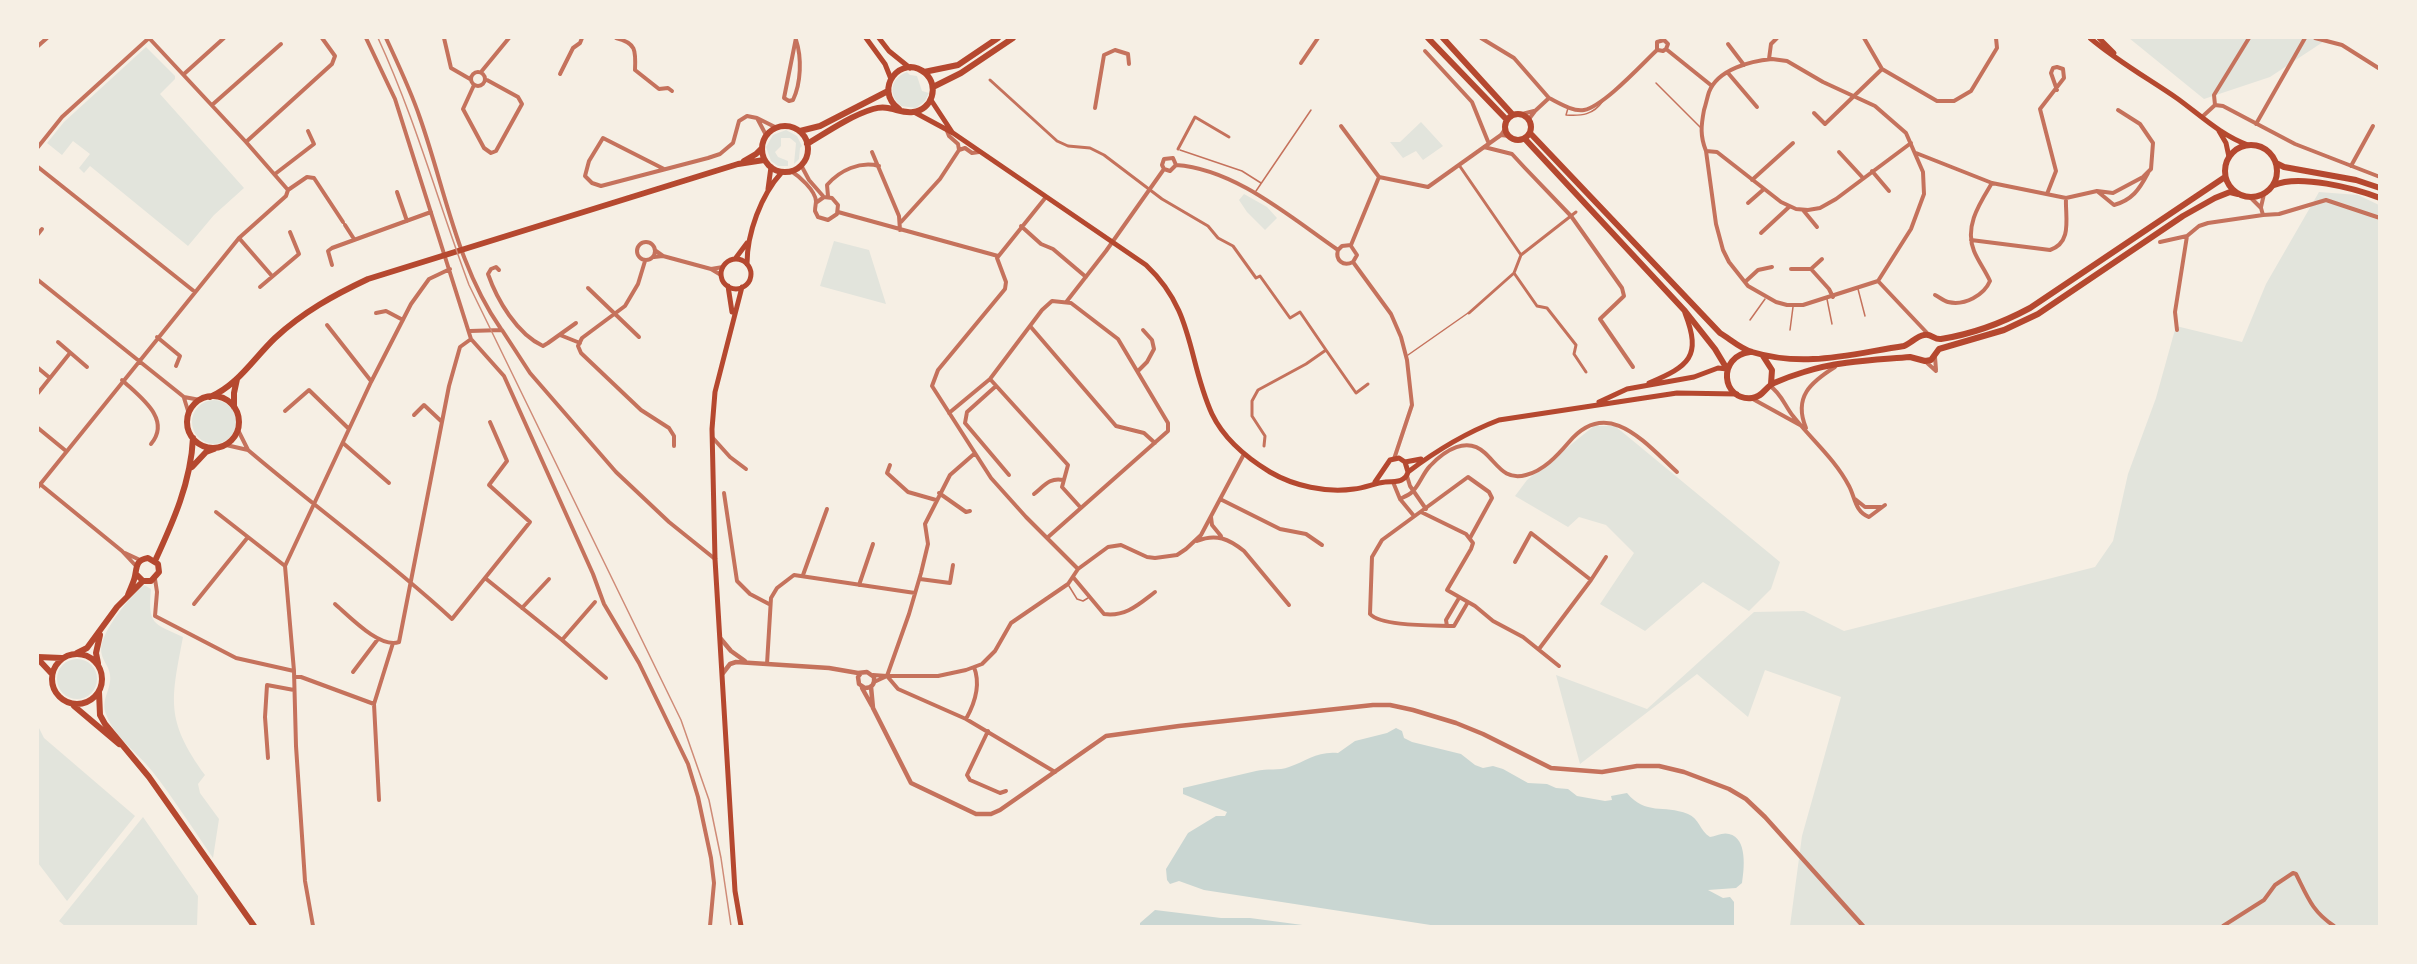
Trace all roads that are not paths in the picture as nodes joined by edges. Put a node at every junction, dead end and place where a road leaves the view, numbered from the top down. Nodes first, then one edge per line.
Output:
1 (46, 38) edge
2 (149, 38) edge
3 (224, 38) edge
4 (322, 38) edge
5 (366, 38) edge
6 (386, 38) edge
7 (444, 38) edge
8 (509, 38) edge
9 (582, 38) edge
10 (616, 38) edge
11 (867, 38) edge
12 (879, 38) edge
13 (998, 38) edge
14 (1013, 38) edge
15 (1318, 38) edge
16 (1428, 38) edge
17 (1443, 38) edge
18 (1481, 38) edge
19 (1778, 38) edge
20 (1864, 38) edge
21 (1996, 38) edge
22 (2090, 38) edge
23 (2099, 38) edge
24 (2249, 38) edge
25 (2305, 38) edge
26 (2315, 38) edge
27 (796, 39) edge
28 (1665, 39) edge
29 (281, 44) dead end
30 (1728, 44) dead end
31 (38, 46) edge
32 (1658, 50) junction
33 (1666, 50) junction
34 (1425, 51) dead end
35 (1769, 59) junction
36 (2119, 59) junction
37 (1301, 63) dead end
38 (1129, 64) dead end
39 (1744, 65) junction
40 (910, 68) junction
41 (1882, 69) junction
42 (2379, 69) edge
43 (481, 72) junction
44 (924, 72) junction
45 (1728, 73) junction
46 (184, 74) junction
47 (560, 74) dead end
48 (891, 78) junction
49 (470, 79) junction
50 (487, 80) junction
51 (990, 80) dead end
52 (1656, 83) dead end
53 (474, 85) junction
54 (1712, 86) junction
55 (933, 87) junction
56 (2056, 90) junction
57 (672, 91) dead end
58 (888, 91) junction
59 (1855, 95) junction
60 (1607, 97) junction
61 (1549, 98) junction
62 (931, 100) junction
63 (212, 105) junction
64 (2215, 105) junction
65 (1568, 107) junction
66 (1757, 107) dead end
67 (1095, 108) dead end
68 (899, 109) junction
69 (1311, 110) dead end
70 (2118, 110) dead end
71 (1535, 111) junction
72 (914, 112) junction
73 (1814, 113) dead end
74 (1522, 114) junction
75 (1513, 115) junction
76 (2202, 117) junction
77 (757, 118) junction
78 (1507, 120) junction
79 (1529, 120) junction
80 (2256, 124) junction
81 (1341, 126) dead end
82 (2373, 126) dead end
83 (775, 128) junction
84 (1701, 128) junction
85 (2217, 128) junction
86 (308, 131) dead end
87 (800, 131) junction
88 (950, 132) junction
89 (1503, 132) junction
90 (1530, 133) junction
91 (766, 135) junction
92 (1229, 137) dead end
93 (1525, 139) junction
94 (246, 142) junction
95 (1793, 142) dead end
96 (1911, 143) junction
97 (38, 144) edge
98 (807, 144) junction
99 (1489, 144) junction
100 (2248, 145) junction
101 (1484, 147) junction
102 (762, 148) junction
103 (1178, 149) joint
104 (958, 150) junction
105 (1706, 151) junction
106 (872, 152) dead end
107 (980, 152) junction
108 (1839, 152) dead end
109 (1915, 153) junction
110 (2229, 157) junction
111 (764, 160) junction
112 (738, 164) junction
113 (2276, 164) junction
114 (801, 165) junction
115 (1176, 165) junction
116 (1459, 165) junction
117 (879, 166) junction
118 (2351, 166) junction
119 (38, 167) edge
120 (771, 167) junction
121 (664, 169) junction
122 (1164, 169) junction
123 (791, 171) junction
124 (1872, 171) junction
125 (782, 172) junction
126 (2148, 172) junction
127 (275, 174) junction
128 (1379, 177) junction
129 (2225, 177) junction
130 (2379, 177) edge
131 (1863, 178) junction
132 (1752, 180) junction
133 (1262, 183) junction
134 (1992, 183) junction
135 (2273, 185) junction
136 (2379, 188) edge
137 (1150, 189) junction
138 (1764, 189) junction
139 (288, 190) junction
140 (768, 191) junction
141 (1889, 191) dead end
142 (2097, 191) junction
143 (397, 192) dead end
144 (1254, 194) junction
145 (2047, 194) junction
146 (2238, 194) junction
147 (2264, 194) junction
148 (826, 196) junction
149 (1046, 197) junction
150 (2250, 197) junction
151 (2066, 198) junction
152 (2379, 198) edge
153 (816, 202) junction
154 (1748, 203) dead end
155 (1789, 207) junction
156 (2260, 208) junction
157 (1803, 210) junction
158 (431, 212) junction
159 (838, 212) junction
160 (1576, 213) dead end
161 (2263, 215) junction
162 (1571, 216) junction
163 (2379, 218) edge
164 (406, 221) junction
165 (901, 222) junction
166 (1021, 226) junction
167 (1817, 227) dead end
168 (42, 229) dead end
169 (900, 230) junction
170 (290, 232) dead end
171 (1761, 233) dead end
172 (38, 234) edge
173 (2187, 236) junction
174 (239, 238) junction
175 (354, 239) junction
176 (1971, 240) junction
177 (748, 241) junction
178 (1112, 242) junction
179 (2160, 242) dead end
180 (1351, 245) junction
181 (1338, 250) junction
182 (656, 251) junction
183 (1521, 255) junction
184 (654, 256) junction
185 (663, 256) junction
186 (998, 256) junction
187 (734, 259) junction
188 (1822, 259) dead end
189 (645, 261) junction
190 (1353, 262) junction
191 (747, 264) junction
192 (332, 265) dead end
193 (723, 267) junction
194 (1773, 267) dead end
195 (711, 268) junction
196 (450, 269) junction
197 (1791, 269) dead end
198 (1811, 269) junction
199 (499, 270) dead end
200 (1514, 273) junction
201 (721, 275) junction
202 (272, 276) junction
203 (1086, 277) junction
204 (38, 280) edge
205 (1878, 281) junction
206 (1745, 282) junction
207 (728, 286) junction
208 (260, 287) dead end
209 (742, 287) junction
210 (588, 288) dead end
211 (1858, 289) junction
212 (195, 292) junction
213 (1935, 295) dead end
214 (1767, 297) junction
215 (1833, 297) junction
216 (1826, 298) junction
217 (1067, 301) junction
218 (1794, 305) junction
219 (1685, 311) junction
220 (376, 313) dead end
221 (615, 313) junction
222 (1469, 313) joint
223 (1865, 316) dead end
224 (403, 320) junction
225 (733, 320) junction
226 (1750, 320) dead end
227 (576, 323) dead end
228 (1832, 324) dead end
229 (327, 325) dead end
230 (1918, 325) junction
231 (1030, 326) junction
232 (502, 330) junction
233 (1143, 330) dead end
234 (1790, 330) dead end
235 (2177, 330) dead end
236 (470, 331) junction
237 (560, 335) junction
238 (1929, 335) junction
239 (639, 337) dead end
240 (157, 338) junction
241 (471, 339) junction
242 (1917, 339) junction
243 (1936, 339) junction
244 (58, 342) dead end
245 (579, 343) junction
246 (1326, 350) junction
247 (1939, 350) junction
248 (1750, 352) junction
249 (70, 353) junction
250 (1763, 356) junction
251 (1406, 357) junction
252 (1935, 357) junction
253 (1922, 359) junction
254 (138, 361) junction
255 (1837, 365) junction
256 (176, 366) dead end
257 (87, 367) dead end
258 (1633, 367) dead end
259 (38, 368) edge
260 (1727, 369) junction
261 (1138, 371) junction
262 (1586, 372) dead end
263 (50, 378) junction
264 (237, 379) junction
265 (990, 379) junction
266 (122, 380) junction
267 (371, 382) junction
268 (1368, 384) dead end
269 (1770, 385) junction
270 (996, 386) junction
271 (1642, 386) junction
272 (38, 393) edge
273 (1737, 394) junction
274 (184, 397) junction
275 (210, 397) junction
276 (1751, 398) junction
277 (200, 400) junction
278 (1592, 405) junction
279 (234, 407) junction
280 (285, 411) dead end
281 (949, 413) junction
282 (189, 414) junction
283 (414, 415) dead end
284 (441, 421) junction
285 (490, 422) dead end
286 (38, 428) edge
287 (349, 429) junction
288 (238, 430) junction
289 (1808, 431) junction
290 (712, 437) junction
291 (193, 438) junction
292 (342, 443) junction
293 (151, 444) dead end
294 (1155, 444) junction
295 (226, 445) junction
296 (674, 446) dead end
297 (1264, 446) dead end
298 (214, 448) junction
299 (248, 450) junction
300 (66, 451) junction
301 (974, 454) junction
302 (1244, 454) junction
303 (1426, 457) junction
304 (1394, 459) junction
305 (1405, 462) junction
306 (890, 465) dead end
307 (190, 469) junction
308 (746, 469) dead end
309 (1385, 469) junction
310 (1677, 472) dead end
311 (1407, 474) junction
312 (1009, 475) dead end
313 (1063, 480) junction
314 (1393, 481) junction
315 (389, 483) dead end
316 (1372, 484) junction
317 (39, 485) edge
318 (1414, 492) junction
319 (724, 493) dead end
320 (939, 493) junction
321 (1034, 494) dead end
322 (1220, 499) junction
323 (1400, 499) junction
324 (1854, 499) junction
325 (936, 500) junction
326 (313, 505) junction
327 (1081, 508) junction
328 (1426, 508) junction
329 (827, 509) dead end
330 (970, 511) dead end
331 (216, 512) dead end
332 (1421, 512) junction
333 (1211, 516) junction
334 (1414, 516) junction
335 (248, 537) junction
336 (1221, 537) junction
337 (1047, 538) junction
338 (1470, 538) junction
339 (164, 541) junction
340 (1197, 542) junction
341 (873, 544) dead end
342 (1322, 545) dead end
343 (1606, 557) dead end
344 (148, 558) junction
345 (715, 559) junction
346 (155, 561) junction
347 (1515, 561) dead end
348 (138, 563) junction
349 (953, 565) dead end
350 (285, 566) junction
351 (1078, 569) junction
352 (136, 574) junction
353 (803, 575) junction
354 (1073, 577) junction
355 (485, 578) junction
356 (155, 579) junction
357 (549, 579) dead end
358 (920, 579) junction
359 (410, 580) junction
360 (1591, 580) junction
361 (143, 581) junction
362 (1068, 584) junction
363 (859, 585) junction
364 (1155, 592) dead end
365 (915, 593) junction
366 (127, 597) junction
367 (1089, 597) junction
368 (1460, 598) junction
369 (595, 602) dead end
370 (1468, 602) junction
371 (194, 603) dead end
372 (335, 604) dead end
373 (769, 604) junction
374 (1289, 605) dead end
375 (522, 608) junction
376 (1447, 626) junction
377 (101, 631) junction
378 (378, 639) junction
379 (720, 639) junction
380 (562, 640) junction
381 (393, 643) junction
382 (1539, 649) junction
383 (74, 654) junction
384 (38, 658) edge
385 (63, 658) junction
386 (748, 663) junction
387 (767, 664) junction
388 (99, 666) junction
389 (1558, 666) dead end
390 (974, 667) junction
391 (294, 671) junction
392 (353, 672) dead end
393 (849, 672) junction
394 (861, 673) junction
395 (52, 674) junction
396 (723, 675) junction
397 (873, 675) junction
398 (886, 676) junction
399 (294, 677) junction
400 (606, 678) dead end
401 (858, 681) junction
402 (872, 685) junction
403 (862, 688) junction
404 (294, 690) junction
405 (99, 692) junction
406 (71, 704) junction
407 (374, 704) junction
408 (873, 708) junction
409 (966, 719) junction
410 (988, 731) junction
411 (126, 750) junction
412 (268, 758) dead end
413 (1054, 772) junction
414 (1006, 792) dead end
415 (379, 800) dead end
416 (254, 927) edge
417 (314, 927) edge
418 (710, 927) edge
419 (741, 927) edge
420 (1863, 927) edge
421 (2223, 927) edge
422 (2334, 927) edge

1 - 31 street
2 - 46 street
2 - 97 street
3 - 46 street
4 - 94 street
5 - 158 street
6 - 232 street
7 - 49 street
8 - 43 street
9 - 47 street
10 - 57 street
11 - 48 main road
12 - 40 main road
13 - 44 main road
14 - 55 main road
15 - 37 street
16 - 78 main road
17 - 75 main road
18 - 61 street
19 - 35 street
20 - 41 street
21 - 41 street
22 - 36 main road
23 - 36 main road
24 - 64 street
25 - 80 street
26 - 42 street
27 - 27 street
28 - 32 street
28 - 33 street
29 - 63 street
30 - 39 street
32 - 33 street
32 - 60 street
33 - 54 street
34 - 99 street
35 - 39 street
35 - 59 street
36 - 76 main road
38 - 67 street
39 - 45 street
40 - 44 main road
40 - 48 main road
41 - 59 street
43 - 49 street
43 - 50 street
44 - 55 main road
45 - 54 street
45 - 66 street
46 - 63 street
48 - 58 main road
49 - 53 street
50 - 53 street
50 - 53 street
51 - 137 street
52 - 84 lane
54 - 84 street
55 - 62 main road
56 - 56 street
56 - 145 street
58 - 68 main road
58 - 87 main road
59 - 73 street
59 - 96 street
60 - 65 street
60 - 65 lane
61 - 65 street
61 - 71 street
62 - 72 main road
62 - 88 main road
63 - 94 street
64 - 76 street
64 - 80 street
68 - 72 main road
68 - 98 main road
69 - 133 lane
70 - 126 street
71 - 74 street
71 - 79 street
72 - 88 main road
74 - 75 main road
74 - 79 main road
75 - 78 main road
76 - 85 main road
77 - 83 street
77 - 91 street
77 - 121 street
78 - 89 main road
79 - 90 main road
80 - 118 street
81 - 128 street
82 - 118 street
83 - 87 main road
83 - 91 main road
84 - 105 street
85 - 100 main road
85 - 110 main road
86 - 127 street
87 - 98 main road
88 - 104 street
88 - 107 main road
89 - 93 main road
89 - 99 street
90 - 93 main road
90 - 248 main road
91 - 102 main road
92 - 103 street
93 - 219 main road
94 - 127 street
95 - 132 street
96 - 109 street
96 - 124 street
98 - 114 main road
99 - 101 street
100 - 110 main road
100 - 113 main road
101 - 116 street
101 - 162 street
102 - 111 main road
102 - 112 main road
103 - 133 lane
104 - 107 street
104 - 165 street
105 - 132 street
105 - 206 street
106 - 117 street
107 - 149 main road
108 - 131 street
109 - 134 street
109 - 205 street
110 - 129 main road
111 - 112 main road
111 - 120 main road
112 - 264 main road
113 - 135 main road
113 - 136 main road
114 - 123 main road
114 - 148 street
115 - 122 street
115 - 122 street
115 - 144 street
116 - 128 street
116 - 183 street
117 - 148 street
117 - 165 street
118 - 130 street
119 - 212 street
120 - 125 main road
120 - 140 main road
121 - 121 street
122 - 137 street
123 - 125 main road
123 - 153 street
124 - 131 street
124 - 141 street
125 - 140 main road
126 - 142 street
126 - 142 street
127 - 139 street
128 - 180 street
129 - 146 main road
129 - 243 main road
131 - 157 street
132 - 138 street
133 - 144 lane
134 - 145 street
134 - 176 street
135 - 147 main road
135 - 152 main road
137 - 178 street
137 - 246 street
138 - 154 street
138 - 155 street
139 - 174 street
139 - 175 street
140 - 177 main road
142 - 151 street
143 - 164 street
144 - 181 street
145 - 151 street
146 - 150 main road
146 - 247 main road
147 - 150 main road
147 - 156 street
148 - 153 street
148 - 159 street
149 - 166 street
149 - 178 main road
150 - 156 street
151 - 176 street
153 - 159 street
155 - 157 street
155 - 171 street
156 - 161 street
157 - 167 street
158 - 164 street
158 - 196 street
159 - 169 street
160 - 162 street
161 - 163 street
161 - 173 street
162 - 183 street
162 - 258 street
164 - 175 street
165 - 169 street
166 - 186 street
166 - 203 street
168 - 172 street
169 - 186 street
170 - 202 street
173 - 179 street
173 - 235 street
174 - 202 street
174 - 212 street
175 - 192 street
176 - 213 street
177 - 187 main road
177 - 191 main road
178 - 203 street
178 - 302 main road
180 - 181 street
180 - 190 street
181 - 190 street
182 - 184 street
182 - 185 street
182 - 189 street
183 - 200 street
184 - 185 street
184 - 189 street
185 - 195 street
186 - 281 street
187 - 191 main road
187 - 193 main road
188 - 198 street
189 - 221 street
190 - 251 street
191 - 209 main road
193 - 195 street
193 - 201 main road
194 - 206 street
195 - 201 street
196 - 224 street
196 - 236 street
197 - 198 street
198 - 215 street
199 - 237 street
200 - 222 street
200 - 262 street
201 - 207 main road
202 - 208 street
203 - 217 street
204 - 254 street
205 - 211 street
205 - 230 street
206 - 214 street
207 - 209 main road
207 - 225 main road
209 - 225 main road
210 - 221 street
211 - 215 street
211 - 223 lane
212 - 240 street
214 - 218 street
214 - 226 lane
215 - 216 street
216 - 218 street
216 - 228 lane
217 - 231 street
217 - 261 street
218 - 234 lane
219 - 260 main road
219 - 271 main road
220 - 224 street
221 - 239 street
221 - 245 street
222 - 251 lane
224 - 267 street
225 - 290 main road
227 - 237 street
229 - 267 street
230 - 238 street
230 - 242 street
231 - 265 street
231 - 294 street
232 - 236 street
232 - 345 street
233 - 261 street
236 - 241 street
237 - 245 street
238 - 242 main road
238 - 243 main road
240 - 254 street
240 - 256 street
241 - 284 street
241 - 418 street
242 - 250 main road
242 - 253 main road
243 - 247 main road
244 - 249 street
245 - 296 street
246 - 268 street
246 - 297 street
247 - 252 main road
248 - 250 main road
248 - 260 main road
249 - 257 street
249 - 263 street
250 - 269 main road
251 - 304 street
252 - 253 main road
252 - 253 street
253 - 255 main road
254 - 266 street
254 - 274 street
255 - 269 main road
255 - 289 street
259 - 263 street
260 - 271 main road
260 - 273 main road
261 - 294 street
263 - 272 street
264 - 275 main road
264 - 279 main road
265 - 270 street
265 - 281 street
266 - 293 street
266 - 300 street
267 - 287 street
269 - 276 main road
269 - 289 street
270 - 312 street
270 - 313 street
271 - 278 main road
273 - 276 main road
273 - 278 main road
274 - 277 street
274 - 282 street
275 - 277 main road
275 - 279 main road
276 - 289 street
277 - 282 main road
278 - 303 main road
279 - 288 main road
280 - 287 street
281 - 301 street
282 - 291 main road
283 - 284 street
284 - 359 street
285 - 355 street
286 - 300 street
287 - 292 street
288 - 295 main road
288 - 299 street
289 - 324 street
290 - 308 street
290 - 345 main road
291 - 298 main road
291 - 307 main road
292 - 315 street
292 - 326 street
294 - 327 street
295 - 298 main road
295 - 299 street
298 - 307 main road
299 - 326 street
300 - 317 street
301 - 320 street
301 - 337 street
302 - 316 main road
302 - 322 street
303 - 305 main road
303 - 311 main road
304 - 305 main road
304 - 309 main road
305 - 311 main road
306 - 325 street
307 - 339 main road
309 - 314 main road
309 - 316 main road
310 - 318 street
311 - 314 main road
311 - 318 street
313 - 321 street
313 - 327 street
314 - 316 main road
314 - 323 street
317 - 348 street
318 - 323 street
318 - 328 street
319 - 373 street
320 - 325 street
320 - 330 street
322 - 333 street
322 - 342 street
323 - 334 street
324 - 324 street
325 - 358 street
326 - 350 street
326 - 359 street
327 - 337 street
328 - 332 street
328 - 338 street
329 - 353 street
331 - 335 street
332 - 334 street
332 - 338 street
333 - 336 street
333 - 340 street
334 - 376 street
335 - 350 street
335 - 371 street
336 - 340 street
336 - 374 street
337 - 351 street
338 - 368 street
339 - 344 main road
339 - 346 main road
340 - 351 street
341 - 363 street
343 - 360 street
344 - 346 main road
344 - 348 main road
345 - 379 main road
346 - 356 main road
347 - 360 street
348 - 352 main road
349 - 358 street
350 - 391 street
351 - 354 street
352 - 361 main road
352 - 366 main road
353 - 363 street
353 - 373 street
354 - 362 street
354 - 367 street
355 - 359 street
355 - 375 street
356 - 361 main road
356 - 391 street
357 - 375 street
358 - 365 street
359 - 381 street
360 - 382 street
361 - 366 main road
362 - 367 lane
362 - 390 street
363 - 365 street
364 - 367 street
365 - 398 street
366 - 377 main road
368 - 370 street
368 - 376 street
369 - 380 street
370 - 376 street
370 - 382 street
372 - 378 street
373 - 387 street
375 - 380 street
377 - 383 main road
377 - 388 main road
378 - 381 street
378 - 392 street
379 - 386 street
379 - 396 main road
380 - 400 street
381 - 407 street
382 - 389 street
383 - 385 main road
383 - 388 main road
384 - 385 main road
384 - 395 main road
385 - 395 main road
386 - 387 street
386 - 396 street
387 - 393 street
388 - 405 main road
390 - 398 street
390 - 409 street
391 - 399 street
393 - 394 street
393 - 401 street
394 - 397 street
394 - 401 street
395 - 406 main road
396 - 419 main road
397 - 398 street
397 - 402 street
398 - 402 street
398 - 409 street
399 - 404 street
399 - 407 street
401 - 403 street
402 - 403 street
402 - 408 street
403 - 408 street
404 - 412 street
404 - 417 street
405 - 406 main road
405 - 411 main road
406 - 411 main road
407 - 415 street
408 - 413 street
409 - 410 street
410 - 413 street
410 - 414 street
411 - 416 main road
413 - 420 street
421 - 422 street

